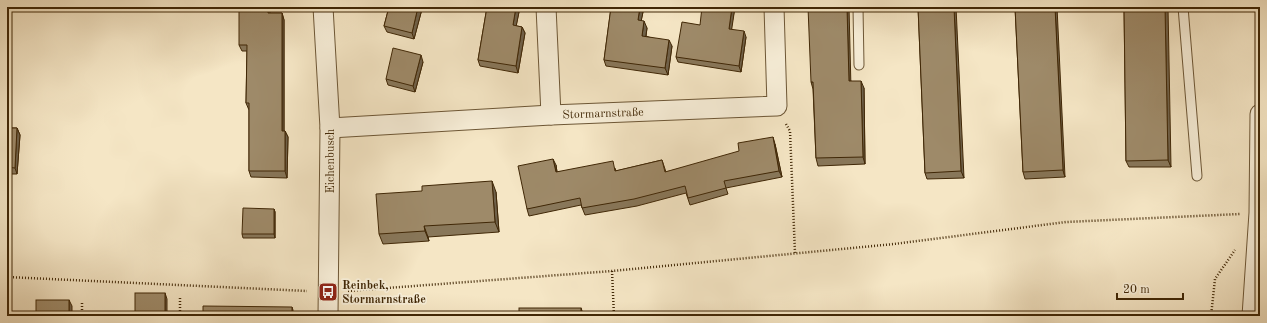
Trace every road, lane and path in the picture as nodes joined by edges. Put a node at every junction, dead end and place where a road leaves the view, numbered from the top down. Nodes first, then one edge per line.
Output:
1 (323, 7) edge
2 (546, 7) edge
3 (774, 7) edge
4 (858, 7) edge
5 (1184, 7) edge
6 (860, 64) dead end
7 (777, 106) junction
8 (550, 114) junction
9 (1260, 114) edge
10 (330, 128) junction
11 (1197, 176) dead end
12 (1259, 213) junction
13 (1237, 246) dead end
14 (795, 253) junction
15 (612, 271) junction
16 (7, 277) edge
17 (328, 292) junction
18 (180, 298) dead end
19 (82, 303) dead end
20 (82, 316) edge
21 (180, 316) edge
22 (328, 316) edge
23 (614, 316) edge
24 (1211, 316) edge
25 (1252, 316) edge

1 - 10 street, Eichenbusch
2 - 8 street
3 - 7 street
4 - 6 lane
5 - 11 lane
7 - 8 street, Stormarnstraße
7 - 14 path
8 - 10 street, Stormarnstraße
9 - 12 street
10 - 17 street, Eichenbusch
12 - 14 path
12 - 25 street
13 - 24 path
14 - 15 path
15 - 17 path
15 - 23 path
16 - 17 path
17 - 22 street, Eichenbusch
18 - 21 path
19 - 20 path

